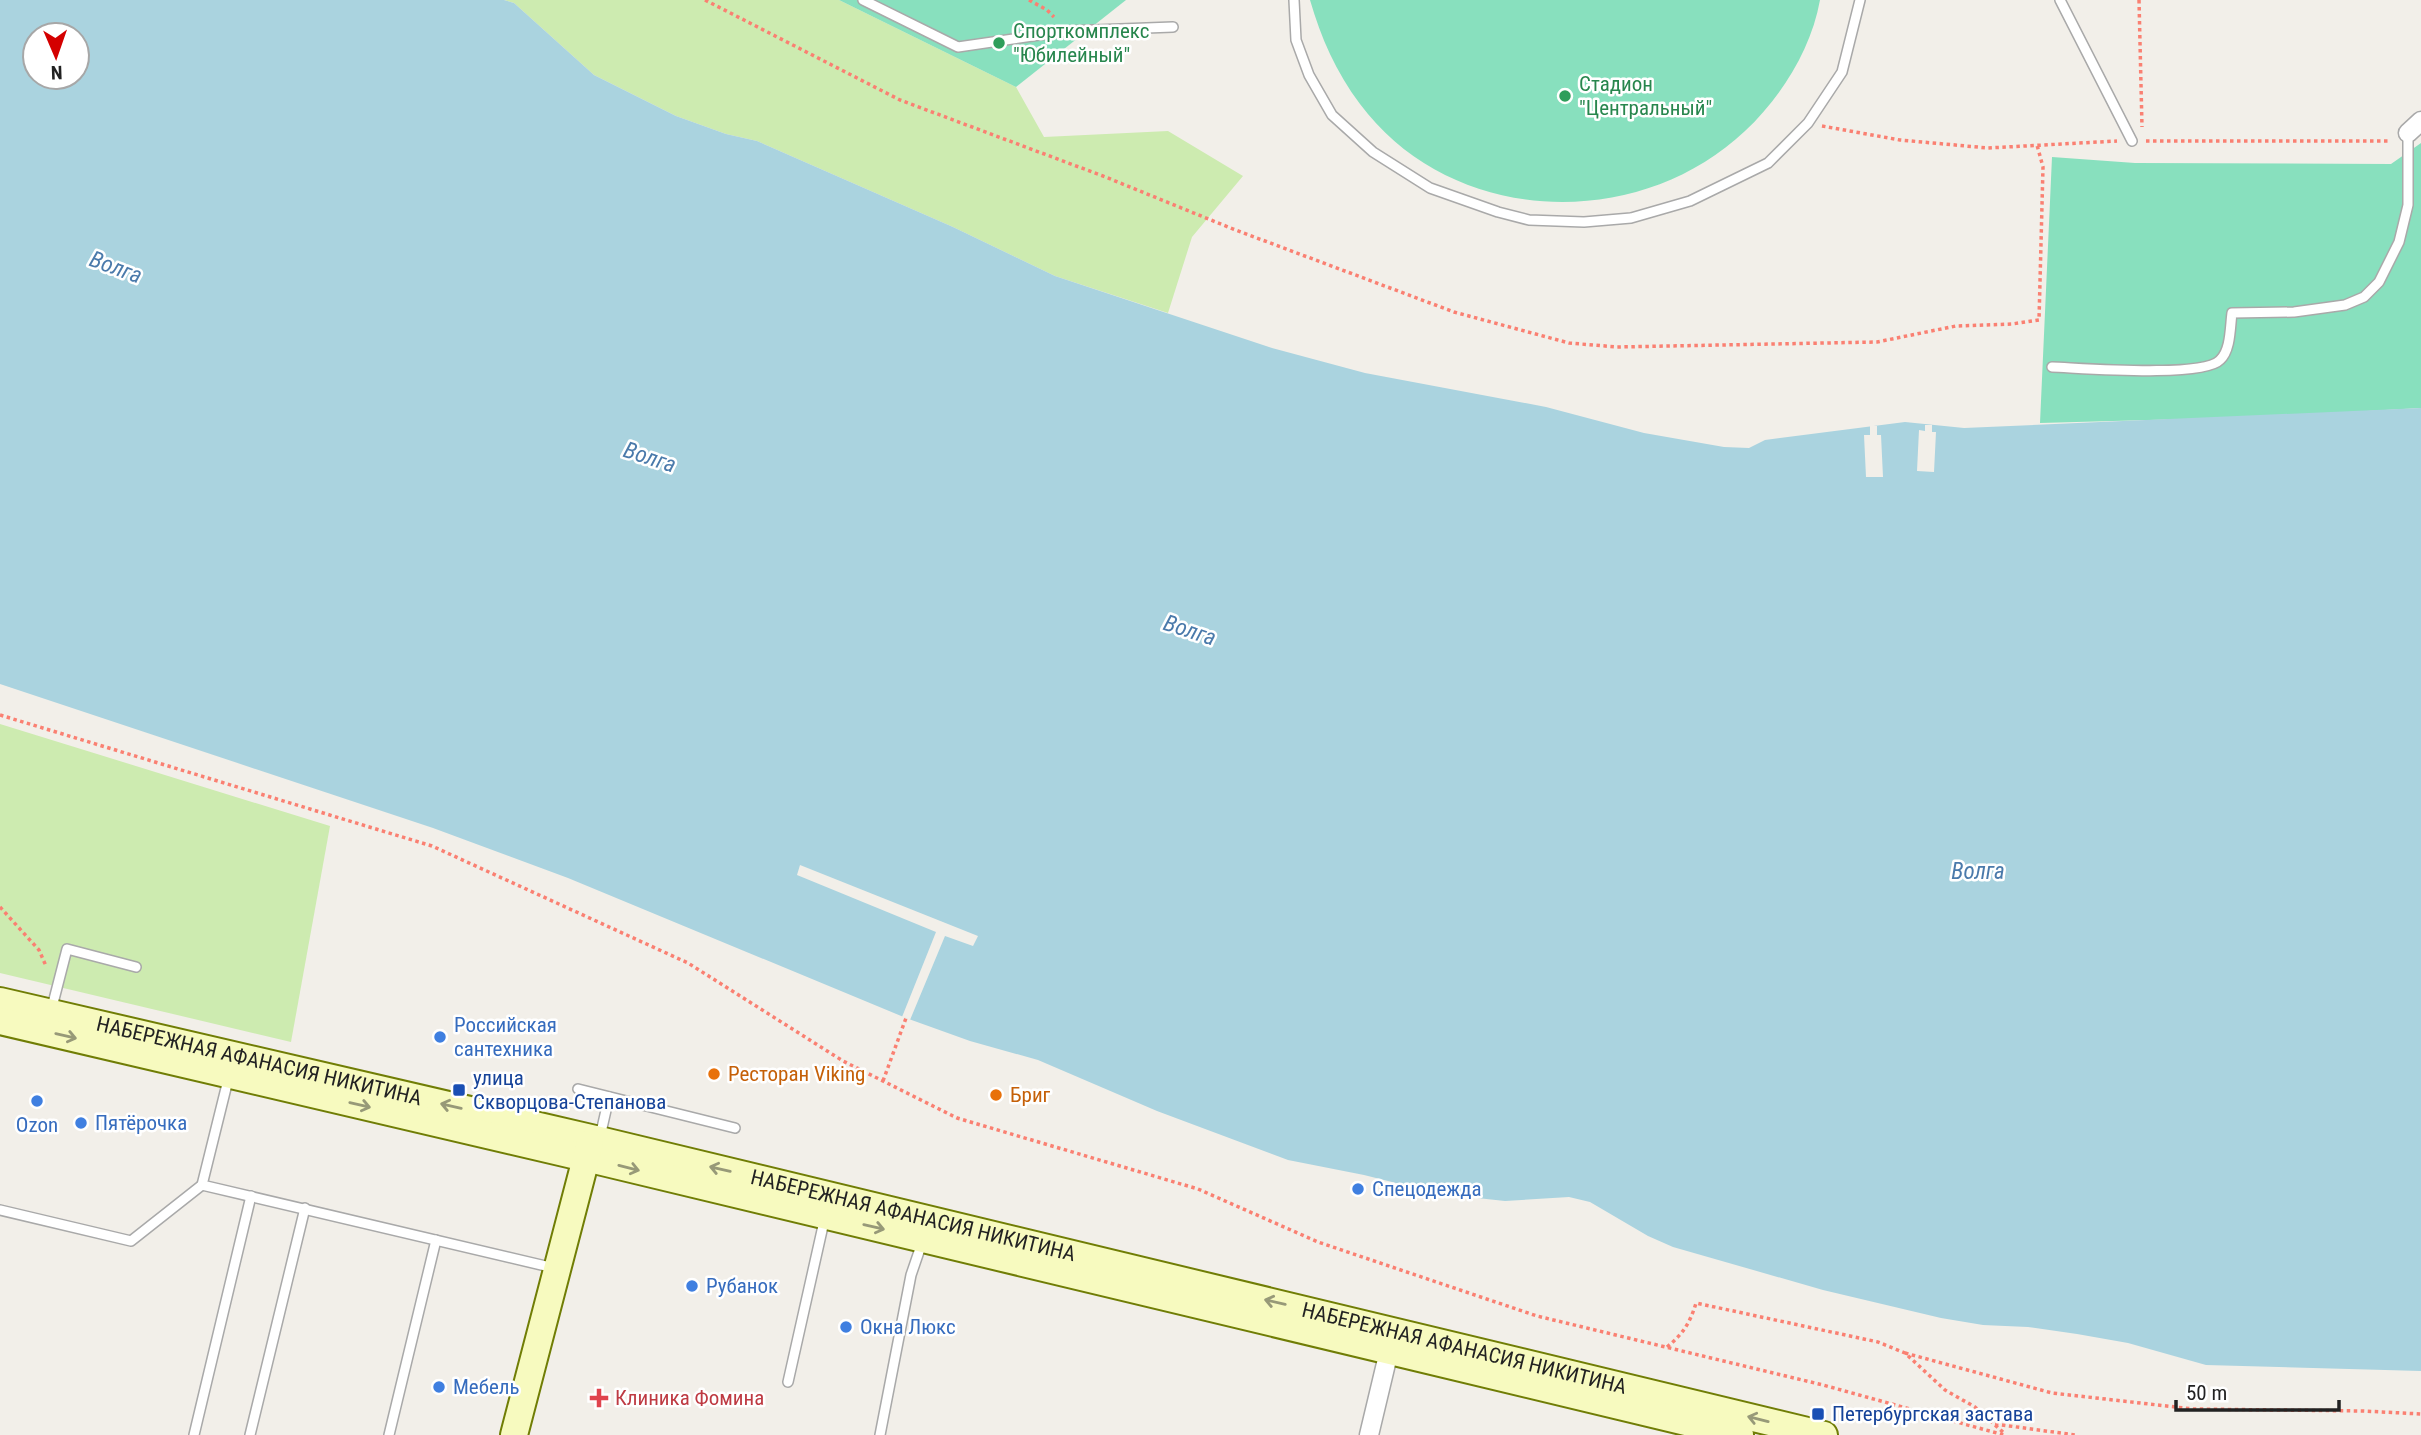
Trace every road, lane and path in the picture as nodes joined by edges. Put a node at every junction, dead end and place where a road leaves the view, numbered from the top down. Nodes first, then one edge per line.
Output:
1 (705, 0) edge
2 (863, 0) edge
3 (1029, 0) edge
4 (1294, 0) edge
5 (1860, 0) edge
6 (2060, 0) edge
7 (2139, 0) edge
8 (1173, 27) dead end
9 (1068, 31) junction
10 (1808, 123) junction
11 (2414, 127) edge
12 (2132, 141) junction
13 (2143, 141) junction
14 (2037, 145) junction
15 (2052, 367) dead end
16 (0, 715) edge
17 (0, 907) edge
18 (136, 967) dead end
19 (0, 1001) edge
20 (53, 1001) junction
21 (906, 1018) dead end
22 (0, 1021) edge
23 (229, 1074) junction
24 (883, 1081) junction
25 (578, 1089) dead end
26 (609, 1097) junction
27 (734, 1128) dead end
28 (588, 1148) junction
29 (202, 1185) junction
30 (251, 1196) junction
31 (305, 1208) junction
32 (0, 1210) edge
33 (826, 1215) junction
34 (924, 1239) junction
35 (436, 1240) junction
36 (557, 1269) junction
37 (1667, 1348) junction
38 (1389, 1351) junction
39 (1905, 1353) junction
40 (788, 1382) dead end
41 (2421, 1414) edge
42 (1994, 1424) junction
43 (1684, 1428) edge
44 (194, 1435) edge
45 (250, 1435) edge
46 (389, 1435) edge
47 (514, 1435) edge
48 (880, 1435) edge
49 (1368, 1435) edge
50 (1740, 1435) edge
51 (1824, 1435) edge
52 (2005, 1435) edge
53 (2075, 1435) edge

1 - 14 path
2 - 9 lane
3 - 9 path
4 - 10 lane
5 - 10 lane
6 - 12 lane
7 - 13 path
8 - 9 lane
10 - 14 path
11 - 13 path
11 - 15 lane
12 - 13 path
12 - 14 path
16 - 24 path
17 - 20 path
18 - 20 lane
19 - 20 main road, НАБЕРЕЖНАЯ АФАНАСИЯ НИКИТИНА
28 -> 20 main road, НАБЕРЕЖНАЯ АФАНАСИЯ НИКИТИНА
21 - 24 path
22 -> 23 main road, НАБЕРЕЖНАЯ АФАНАСИЯ НИКИТИНА
23 -> 28 main road, НАБЕРЕЖНАЯ АФАНАСИЯ НИКИТИНА
23 - 29 lane
24 - 37 path
25 - 26 lane
26 - 27 lane
26 - 28 lane
28 -> 33 main road, НАБЕРЕЖНАЯ АФАНАСИЯ НИКИТИНА
28 - 36 main road
51 -> 28 main road, НАБЕРЕЖНАЯ АФАНАСИЯ НИКИТИНА
29 - 30 lane
29 - 32 lane
30 - 31 lane
30 - 44 lane
31 - 35 lane
31 - 45 lane
33 -> 34 main road, НАБЕРЕЖНАЯ АФАНАСИЯ НИКИТИНА
33 - 40 lane
34 - 38 main road, НАБЕРЕЖНАЯ АФАНАСИЯ НИКИТИНА
34 - 48 lane
35 - 36 lane
35 - 46 lane
36 - 47 main road
37 - 39 path
37 - 52 path
38 - 43 main road, НАБЕРЕЖНАЯ АФАНАСИЯ НИКИТИНА
38 - 49 street
39 - 41 path
39 - 42 path
42 - 52 path
42 - 53 path
43 - 50 main road, НАБЕРЕЖНАЯ АФАНАСИЯ НИКИТИНА

